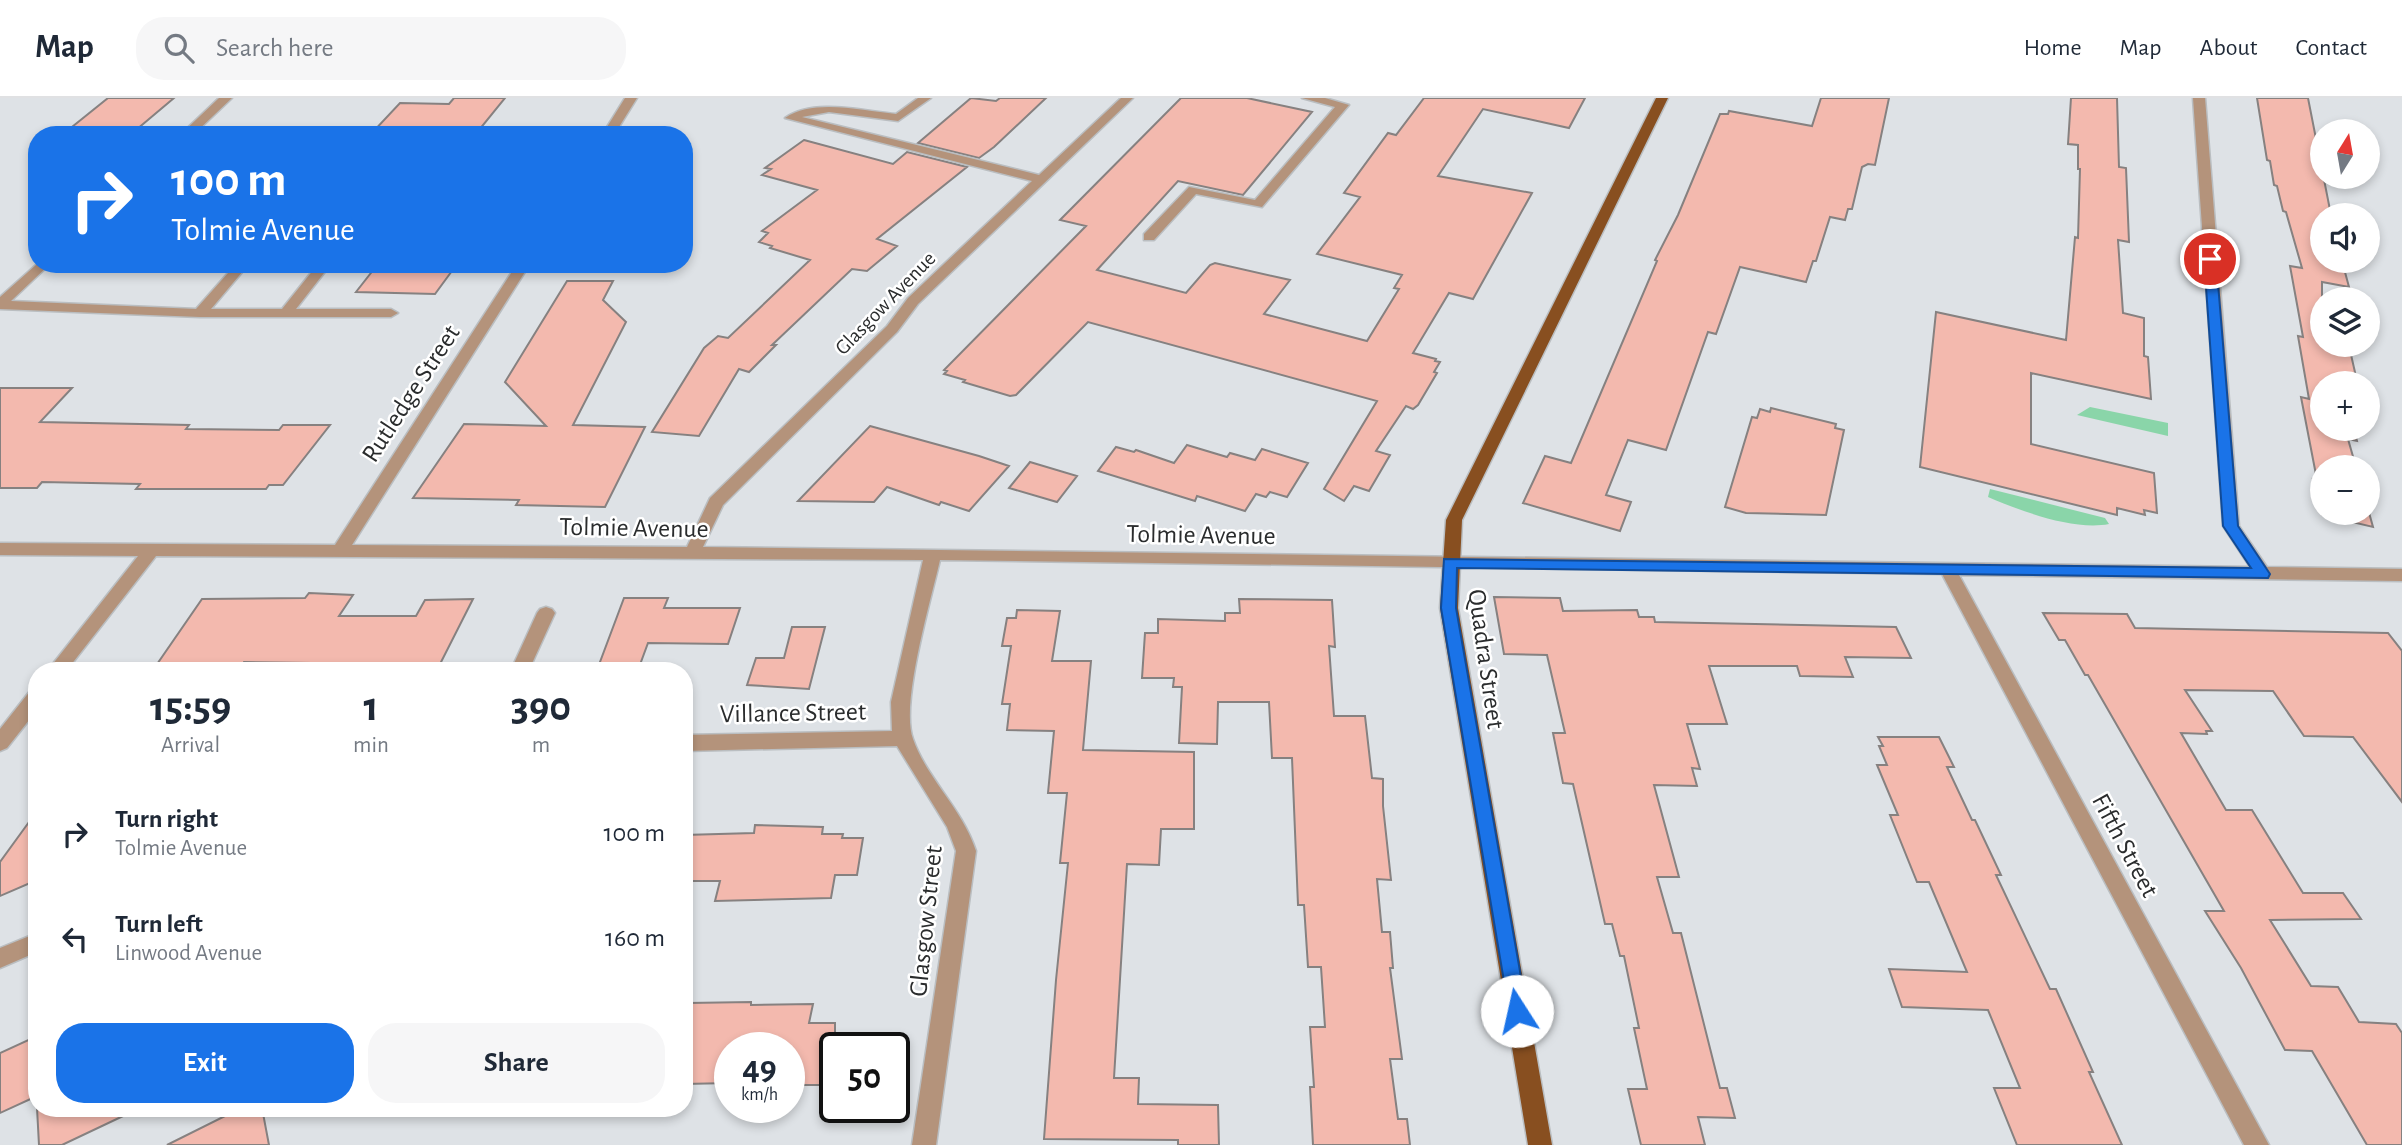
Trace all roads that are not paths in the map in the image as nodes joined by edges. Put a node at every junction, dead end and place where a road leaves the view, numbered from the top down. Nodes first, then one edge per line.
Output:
1 (226, 98) edge
2 (631, 98) edge
3 (925, 98) edge
4 (1127, 98) edge
5 (1308, 98) edge
6 (1662, 98) edge
7 (2199, 98) edge
8 (196, 126) edge
9 (614, 126) edge
10 (1040, 179) junction
11 (1149, 237) dead end
12 (34, 273) edge
13 (235, 273) edge
14 (318, 273) edge
15 (518, 273) edge
16 (0, 304) edge
17 (200, 313) junction
18 (285, 313) junction
19 (391, 313) dead end
20 (0, 549) edge
21 (151, 550) junction
22 (340, 550) junction
23 (692, 552) junction
24 (933, 554) junction
25 (1450, 563) junction
26 (1948, 569) junction
27 (2263, 574) junction
28 (2402, 575) edge
29 (546, 614) dead end
30 (63, 662) edge
31 (524, 662) edge
32 (28, 707) edge
33 (903, 738) junction
34 (0, 743) edge
35 (693, 743) edge
36 (28, 946) edge
37 (0, 958) edge
38 (924, 1145) edge
39 (1540, 1145) edge
40 (2257, 1145) edge

1 - 8 street
2 - 9 street
3 - 10 street
4 - 10 street, Glasgow Avenue
5 - 11 street
6 - 25 main road, Quadra Street
7 - 27 street
10 - 23 street, Glasgow Avenue
12 - 16 street
13 - 17 street
14 - 18 street
15 - 22 street, Rutledge Street
16 - 17 street
17 - 18 street
18 - 19 street
20 - 21 street, Tolmie Avenue
21 - 22 street, Tolmie Avenue
21 - 30 street
22 - 23 street, Tolmie Avenue
23 - 24 street, Tolmie Avenue
24 - 25 street, Tolmie Avenue
24 - 33 street, Glasgow Street
25 - 26 street, Tolmie Avenue
25 - 39 main road, Quadra Street
26 - 27 street, Tolmie Avenue
26 - 40 street, Fifth Street
27 - 28 street, Tolmie Avenue
29 - 31 street
32 - 34 street
33 - 35 street, Villance Street
33 - 38 street, Glasgow Street
36 - 37 street

